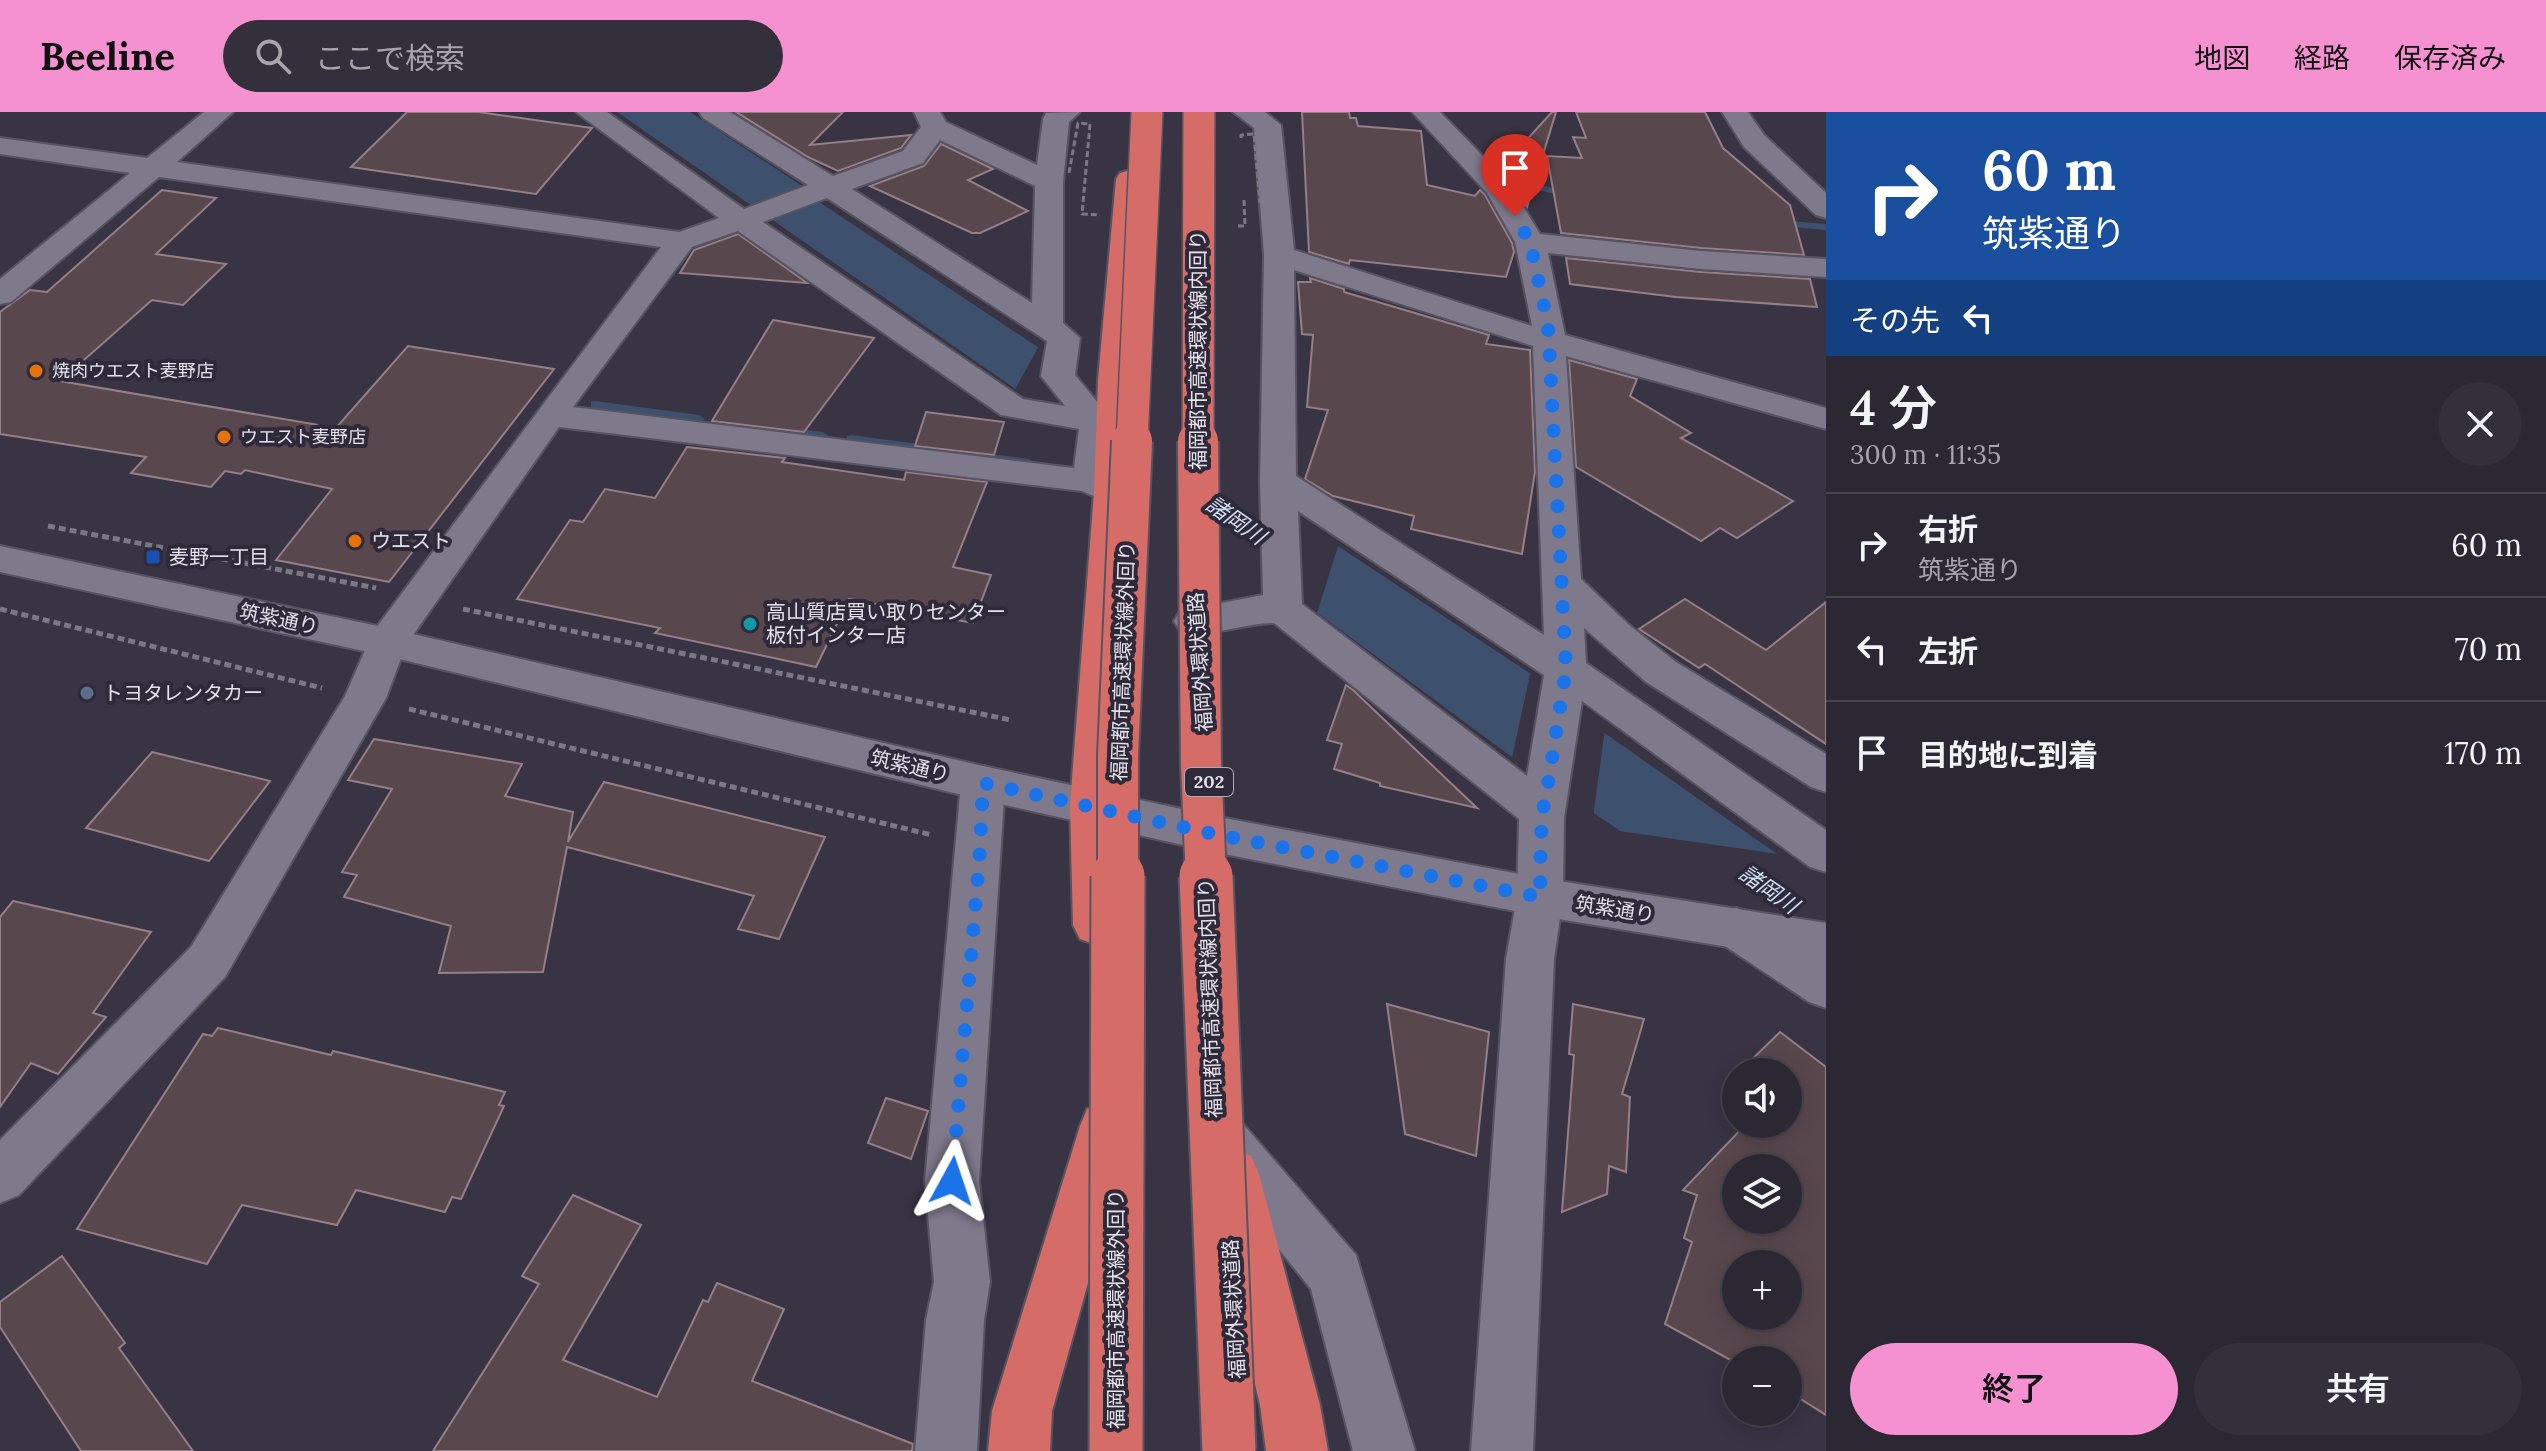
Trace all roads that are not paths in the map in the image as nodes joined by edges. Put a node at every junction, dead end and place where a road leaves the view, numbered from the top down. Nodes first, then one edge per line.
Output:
1 (220, 112) edge
2 (589, 112) edge
3 (712, 112) edge
4 (1067, 112) edge
5 (1135, 112) edge
6 (1147, 112) edge
7 (1199, 112) edge
8 (1246, 112) edge
9 (1425, 112) edge
10 (1735, 112) edge
11 (931, 120) edge
12 (0, 146) edge
13 (152, 167) junction
14 (1049, 182) junction
15 (830, 187) junction
16 (1826, 209) edge
17 (741, 220) junction
18 (681, 241) junction
19 (1530, 242) junction
20 (1279, 255) junction
21 (1826, 268) edge
22 (0, 295) edge
23 (1047, 327) junction
24 (1548, 340) junction
25 (550, 415) junction
26 (1826, 419) edge
27 (1097, 422) junction
28 (1278, 481) junction
29 (1102, 486) junction
30 (0, 559) edge
31 (1562, 584) junction
32 (1283, 609) junction
33 (1194, 621) junction
34 (387, 642) junction
35 (1566, 669) junction
36 (1826, 775) edge
37 (983, 783) junction
38 (1543, 804) junction
39 (1092, 805) junction
40 (1214, 834) junction
41 (1826, 854) edge
42 (1540, 897) junction
43 (1739, 929) junction
44 (1826, 943) edge
45 (1826, 987) edge
46 (1106, 1126) junction
47 (1224, 1141) junction
48 (0, 1177) edge
49 (1020, 1431) edge
50 (946, 1451) edge
51 (1104, 1451) edge
52 (1116, 1451) edge
53 (1229, 1451) edge
54 (1242, 1451) edge
55 (1297, 1451) edge
56 (1384, 1451) edge
57 (1502, 1451) edge

1 - 13 street
2 - 17 street
3 - 15 street
4 - 14 street
5 - 29 highway
6 - 52 highway, 福岡都市高速環状線外回り, bridge
7 - 33 highway, 福岡外環状道路 / 202
7 - 53 highway, 福岡都市高速環状線内回り, bridge
8 - 20 street
9 - 19 street
10 - 16 street
11 - 14 street
11 - 15 street
12 - 13 street
13 - 18 street
13 - 22 street
14 - 23 street
15 - 17 street
15 - 23 street
17 - 18 street
17 - 27 street
18 - 25 street
19 - 21 street
19 - 24 street
20 - 24 street
20 - 28 street
23 - 27 street
24 - 26 street
24 - 31 street
25 - 29 street
25 - 34 street
27 - 29 street
28 - 32 street
28 - 35 street
29 - 39 highway
30 - 34 street, 筑紫通り
31 - 35 street
31 - 36 street
32 - 33 street
32 - 38 street
33 - 40 highway, 福岡外環状道路 / 202
34 - 37 street, 筑紫通り
34 - 48 street
35 - 38 street
35 - 41 street
37 - 39 street, 筑紫通り
37 - 50 street
38 - 42 street
39 - 40 street, 筑紫通り
39 - 46 highway
40 - 42 street, 筑紫通り
40 - 47 highway, 福岡外環状道路 / 202
42 - 43 street, 筑紫通り
42 - 57 street
43 - 44 street, 筑紫通り
43 - 45 street
46 - 49 highway
46 - 51 highway
47 - 54 highway, 福岡外環状道路 / 202
47 - 55 highway
47 - 56 street

